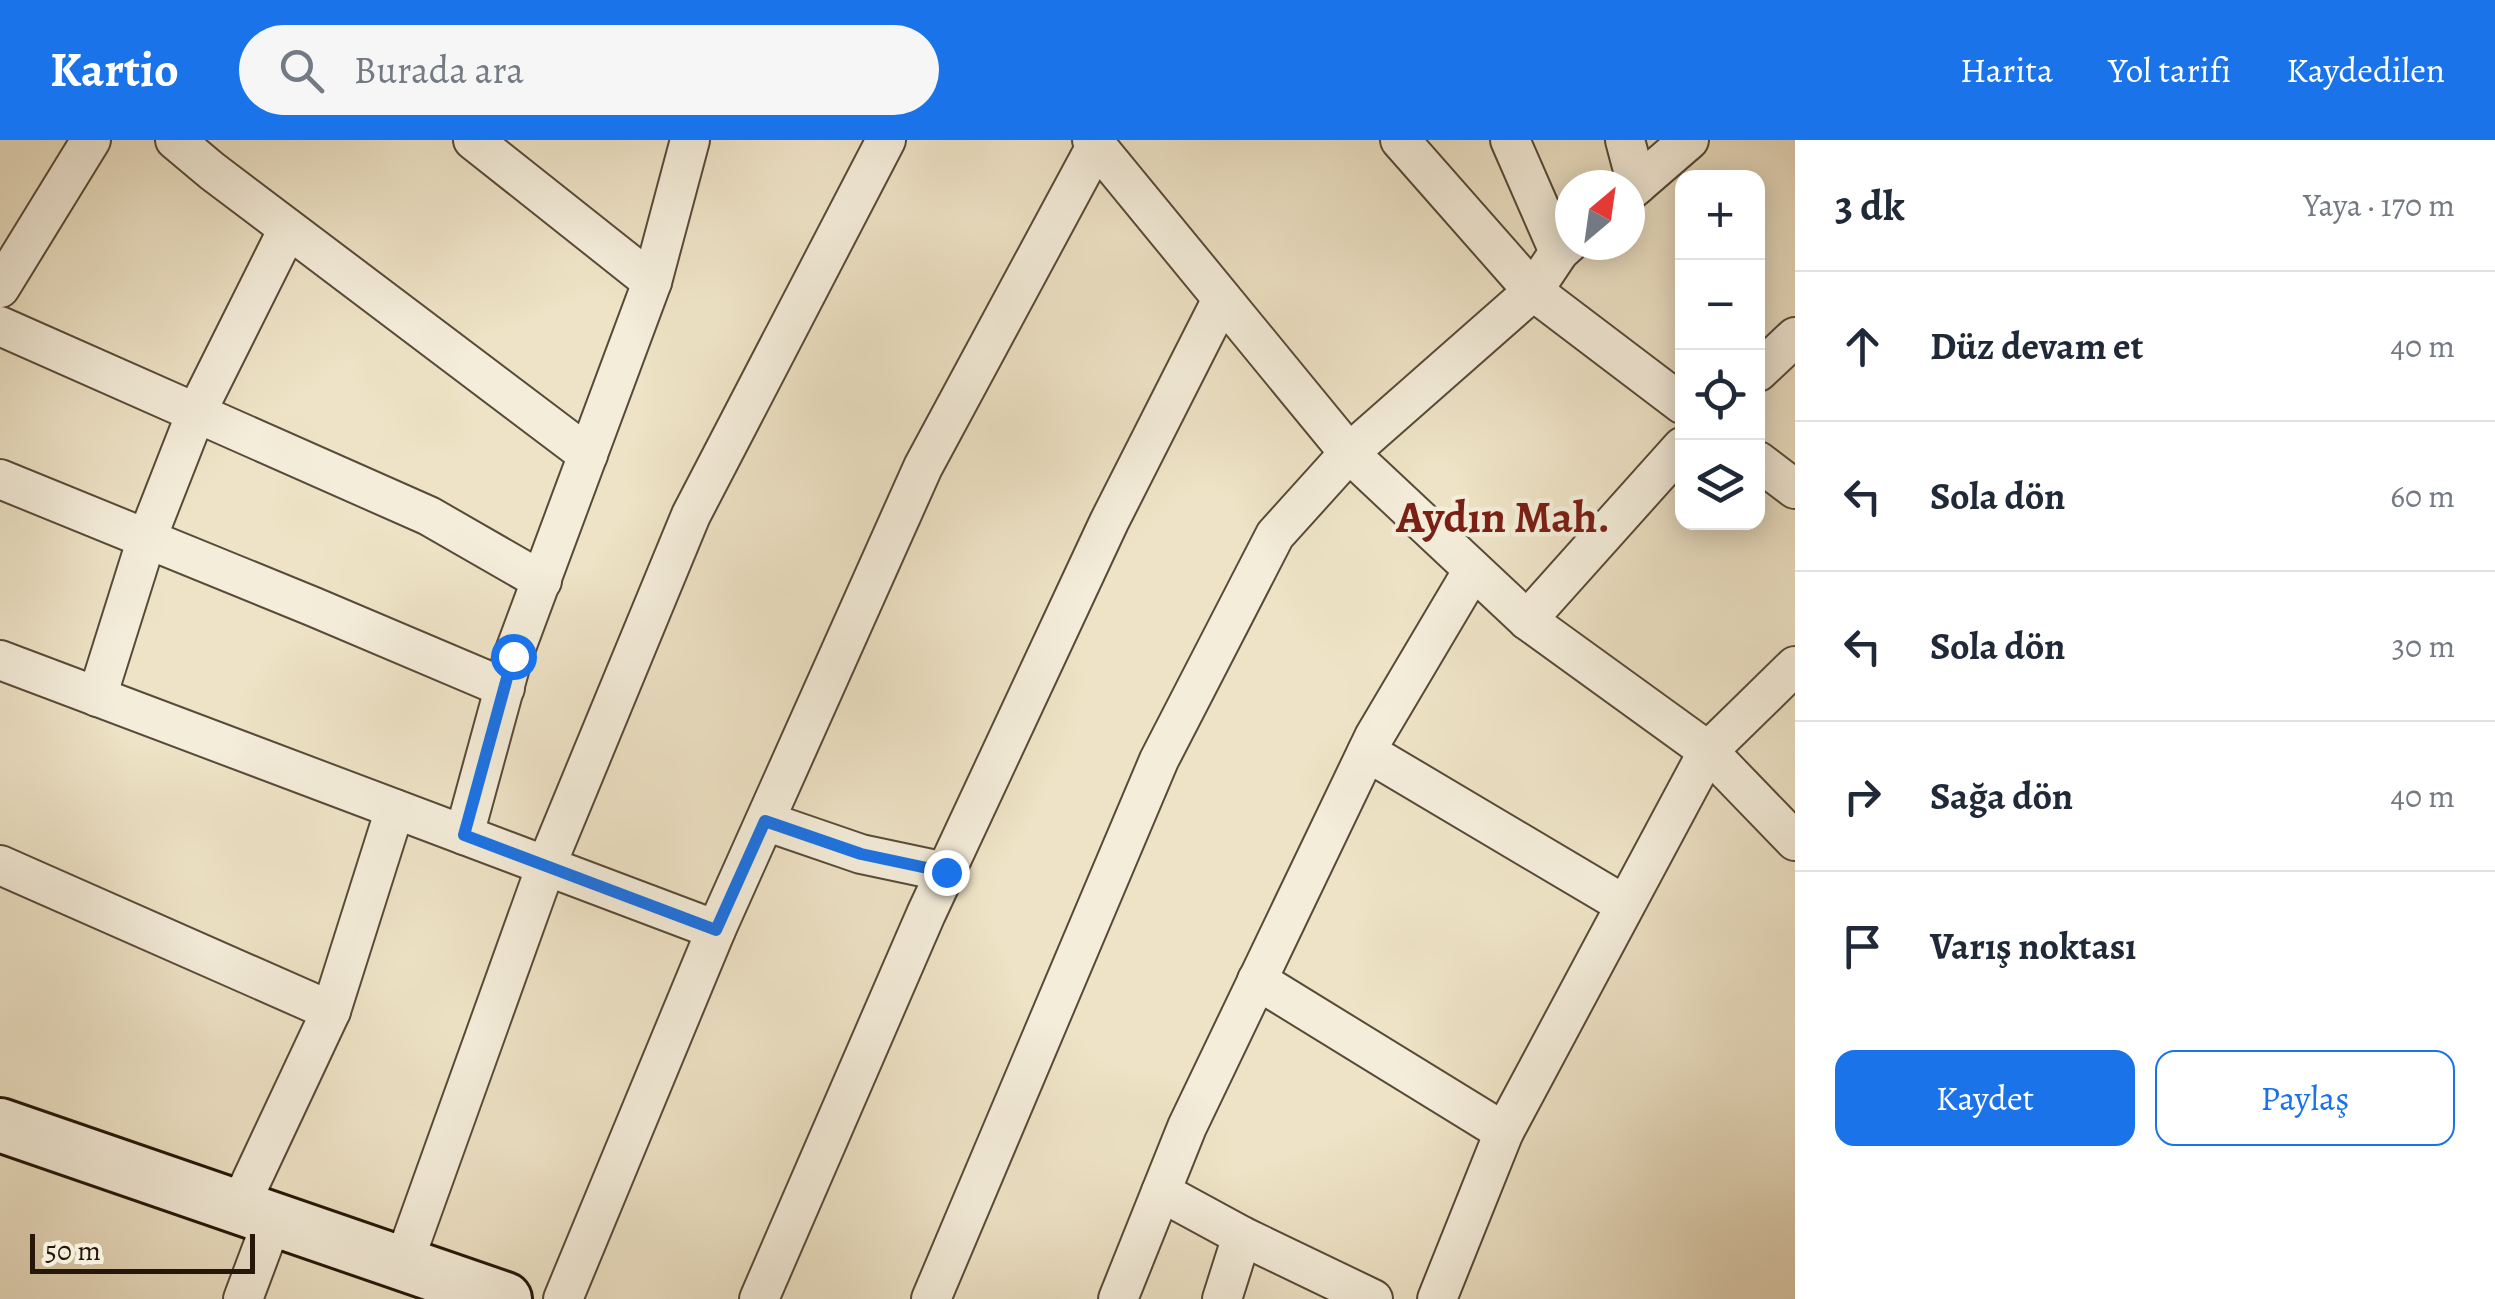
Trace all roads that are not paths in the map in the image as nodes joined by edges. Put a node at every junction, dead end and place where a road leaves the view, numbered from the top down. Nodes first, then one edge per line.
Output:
1 (91, 140) edge
2 (175, 140) edge
3 (473, 140) edge
4 (690, 140) edge
5 (886, 140) edge
6 (1400, 140) edge
7 (1510, 140) edge
8 (1624, 140) edge
9 (1689, 140) edge
10 (1094, 143) edge
11 (221, 156) edge
12 (1630, 170) edge
13 (1645, 178) edge
14 (288, 228) junction
15 (1555, 228) edge
16 (1555, 260) edge
17 (652, 282) junction
18 (0, 288) edge
19 (1532, 291) junction
20 (1222, 298) junction
21 (0, 326) edge
22 (1795, 337) edge
23 (1765, 365) edge
24 (1675, 399) edge
25 (196, 413) junction
26 (1349, 453) junction
27 (588, 455) junction
28 (1675, 455) edge
29 (1765, 466) edge
30 (0, 479) edge
31 (1795, 489) edge
32 (147, 538) junction
33 (1473, 570) junction
34 (542, 581) junction
35 (1527, 620) junction
36 (0, 660) edge
37 (1795, 666) edge
38 (505, 688) junction
39 (97, 697) junction
40 (1708, 751) junction
41 (1367, 752) junction
42 (395, 809) junction
43 (765, 821) junction
44 (464, 835) junction
45 (1795, 841) edge
46 (0, 865) edge
47 (546, 866) junction
48 (946, 872) junction
49 (1625, 905) junction
50 (716, 930) junction
51 (1257, 980) junction
52 (332, 1011) junction
53 (0, 1125) edge
54 (1504, 1132) junction
55 (1161, 1192) junction
56 (256, 1213) junction
57 (1242, 1236) junction
58 (403, 1264) junction
59 (243, 1299) edge
60 (505, 1299) edge
61 (564, 1299) edge
62 (759, 1299) edge
63 (930, 1299) edge
64 (1118, 1299) edge
65 (1222, 1299) edge
66 (1374, 1299) edge
67 (1437, 1299) edge

1 - 18 street
2 - 11 street
3 - 17 street
4 - 17 street
5 - 47 street
6 - 19 street
7 - 15 street
8 - 12 street
9 - 13 street
10 - 20 street
10 - 43 street
11 - 14 street
14 - 25 street
14 - 27 street
16 - 19 street
17 - 27 street
19 - 24 street
19 - 26 street
20 - 26 street
20 - 48 street
21 - 25 street
22 - 23 street
25 - 32 street
25 - 34 street
26 - 33 street
26 - 63 street
27 - 34 street
28 - 35 street
29 - 31 street
30 - 32 street
32 - 38 street
32 - 39 street
33 - 35 street
33 - 41 street
34 - 38 street
35 - 40 street
36 - 39 street
37 - 40 street
38 - 44 street
39 - 42 street
40 - 45 street
40 - 49 street
41 - 49 street
41 - 51 street
42 - 44 street
42 - 52 street
43 - 48 street
43 - 50 street
44 - 47 street
46 - 52 street
47 - 50 street
47 - 58 street
48 - 62 street
49 - 54 street
50 - 61 street
51 - 54 street
51 - 55 street
52 - 56 street
53 - 56 street
54 - 67 street
55 - 57 street
55 - 64 street
56 - 58 street
56 - 59 street
57 - 65 street
57 - 66 street
58 - 60 street

